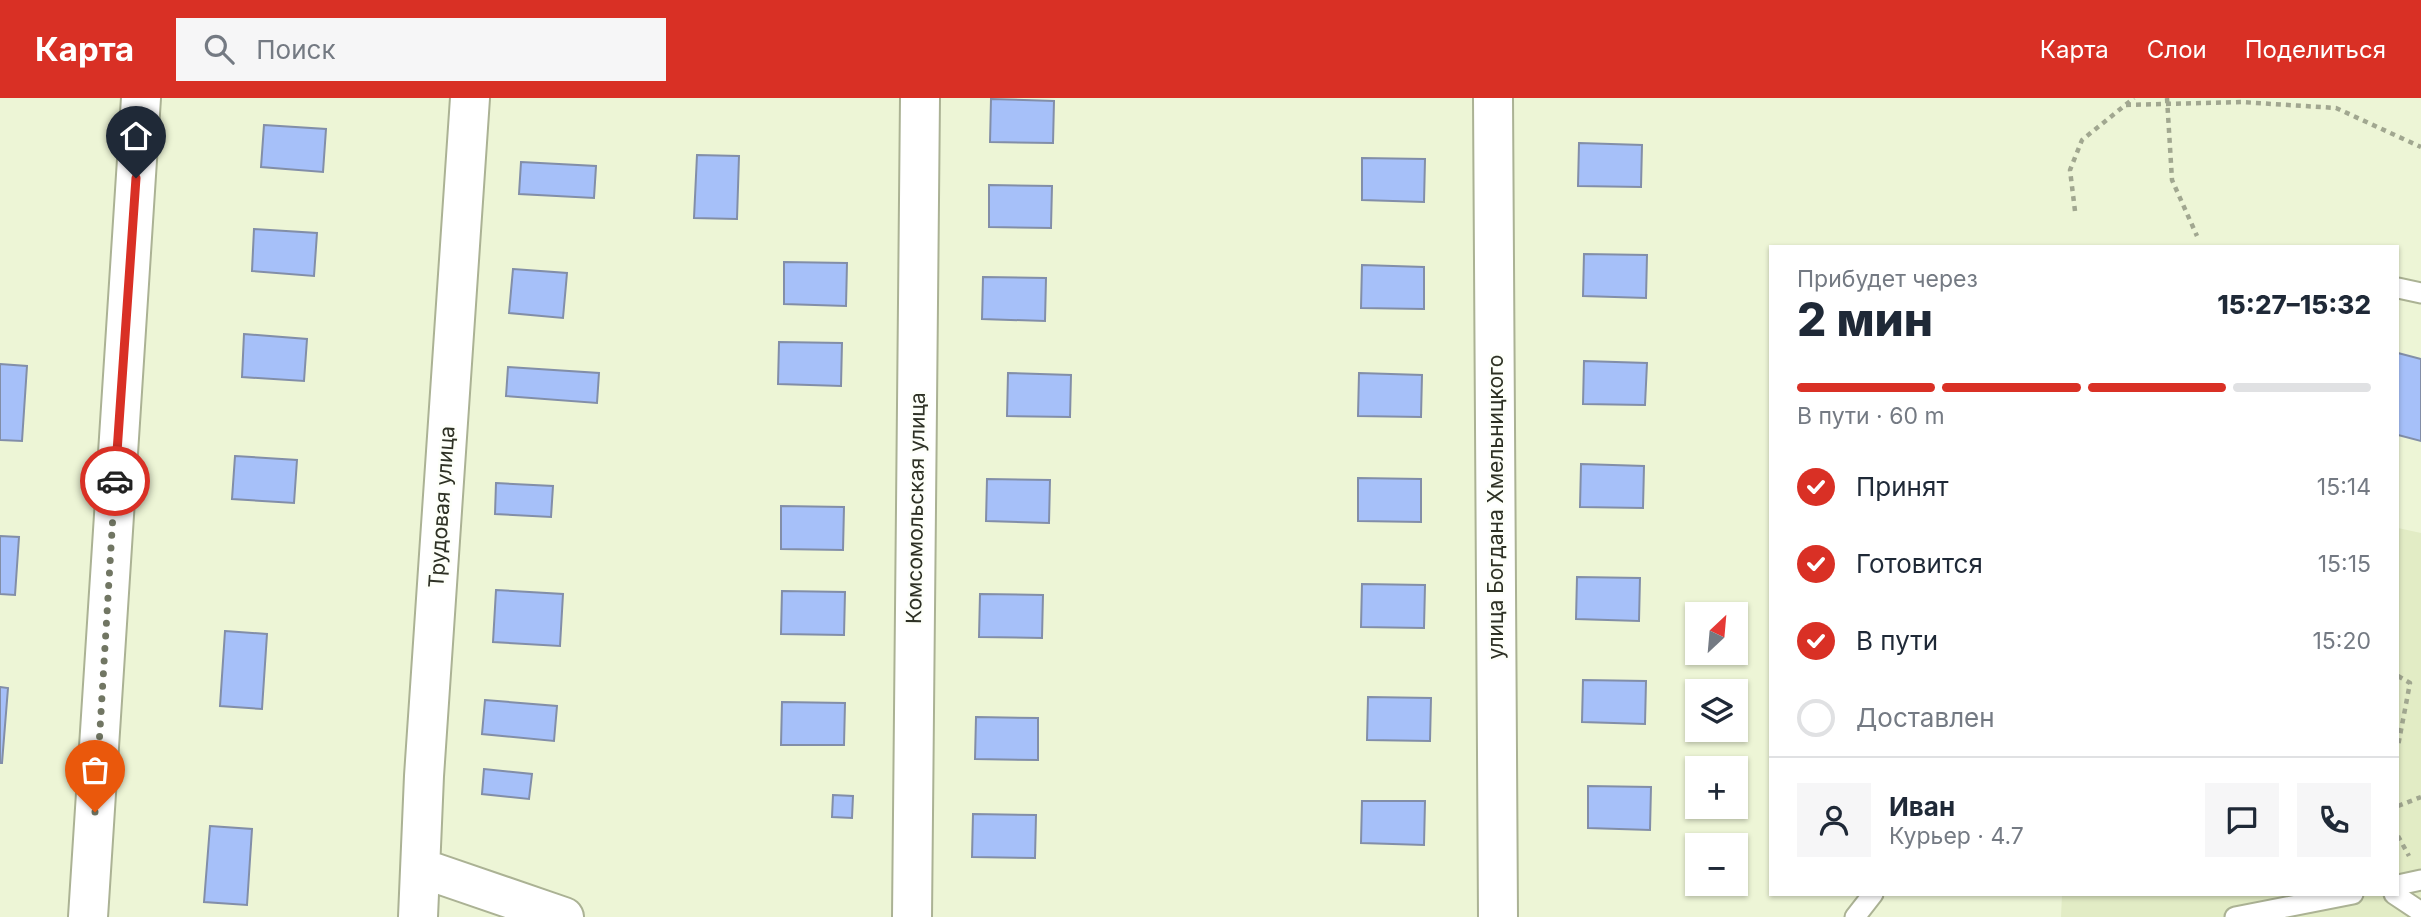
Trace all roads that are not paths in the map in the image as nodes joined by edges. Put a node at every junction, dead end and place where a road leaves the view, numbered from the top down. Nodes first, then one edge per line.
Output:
1 (141, 98) edge
2 (470, 98) edge
3 (920, 98) edge
4 (1493, 98) edge
5 (2399, 288) edge
6 (2421, 293) edge
7 (421, 868) junction
8 (2421, 880) edge
9 (2399, 885) edge
10 (1871, 896) edge
11 (2343, 896) edge
12 (2397, 896) edge
13 (2421, 912) edge
14 (88, 917) edge
15 (418, 917) edge
16 (564, 917) edge
17 (912, 917) edge
18 (1499, 917) edge
19 (1855, 917) edge
20 (2235, 917) edge

1 - 14 street
2 - 7 street, Трудовая улица
3 - 17 street, Комсомольская улица
4 - 18 street, улица Богдана Хмельницкого
5 - 6 lane
7 - 15 street, Трудовая улица
7 - 16 street
8 - 9 lane
10 - 19 lane
11 - 20 lane
12 - 13 lane

